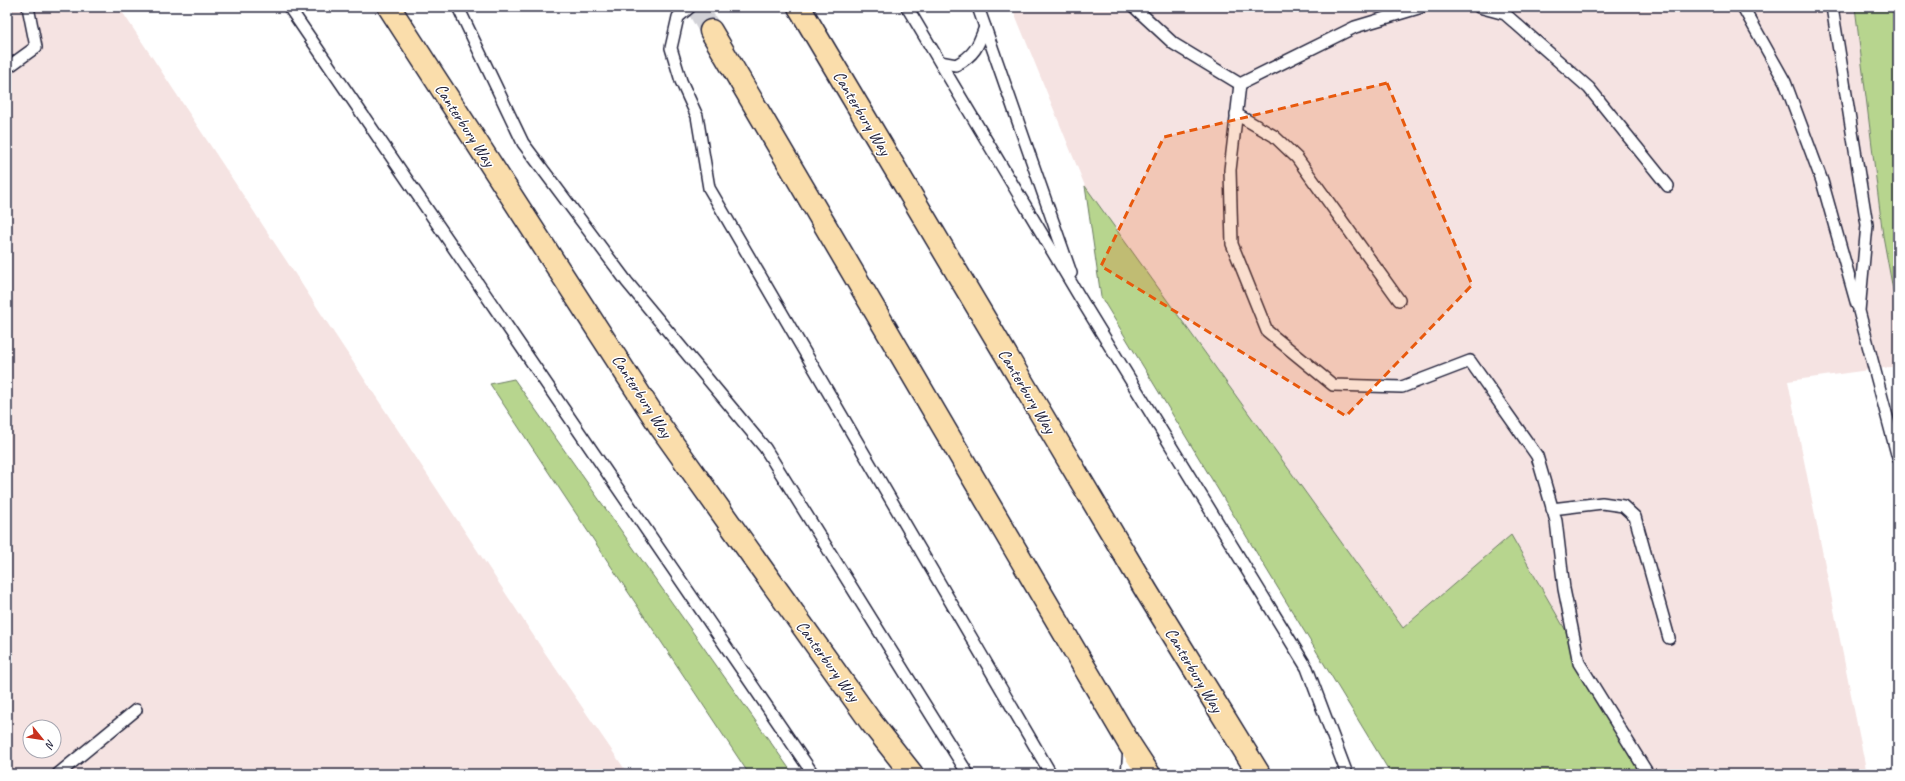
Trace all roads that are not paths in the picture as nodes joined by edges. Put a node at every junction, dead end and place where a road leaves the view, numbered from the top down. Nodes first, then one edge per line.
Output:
1 (28, 7) edge
2 (289, 7) edge
3 (388, 7) edge
4 (458, 7) edge
5 (690, 7) edge
6 (799, 7) edge
7 (907, 7) edge
8 (978, 7) edge
9 (1134, 7) edge
10 (1422, 7) edge
11 (1479, 7) edge
12 (1743, 7) edge
13 (1832, 7) edge
14 (985, 27) junction
15 (712, 31) tunnel mouth
16 (940, 62) junction
17 (7, 68) edge
18 (1240, 84) junction
19 (1236, 114) junction
20 (1668, 186) dead end
21 (1079, 296) junction
22 (1400, 300) dead end
23 (1859, 311) junction
24 (1898, 458) edge
25 (1552, 509) junction
26 (1669, 638) dead end
27 (136, 710) dead end
28 (1130, 745) junction
29 (58, 774) edge
30 (813, 774) edge
31 (912, 774) edge
32 (968, 774) edge
33 (1051, 774) edge
34 (1127, 774) edge
35 (1149, 774) edge
36 (1259, 774) edge
37 (1347, 774) edge
38 (1648, 774) edge

1 - 17 lane
2 - 30 lane
3 - 31 highway, Canterbury Way
4 - 32 lane
5 - 33 lane
6 - 36 highway, Canterbury Way
7 - 16 lane
8 - 14 lane
9 - 18 lane
10 - 18 lane
11 - 20 lane
12 - 23 lane
13 - 23 lane
14 - 16 lane
14 - 21 lane
15 - 28 highway
16 - 21 lane
18 - 19 lane
19 - 22 lane
19 - 25 lane
21 - 37 lane
23 - 24 lane
25 - 26 lane
25 - 38 lane
27 - 29 lane
28 - 34 lane
28 - 35 highway

